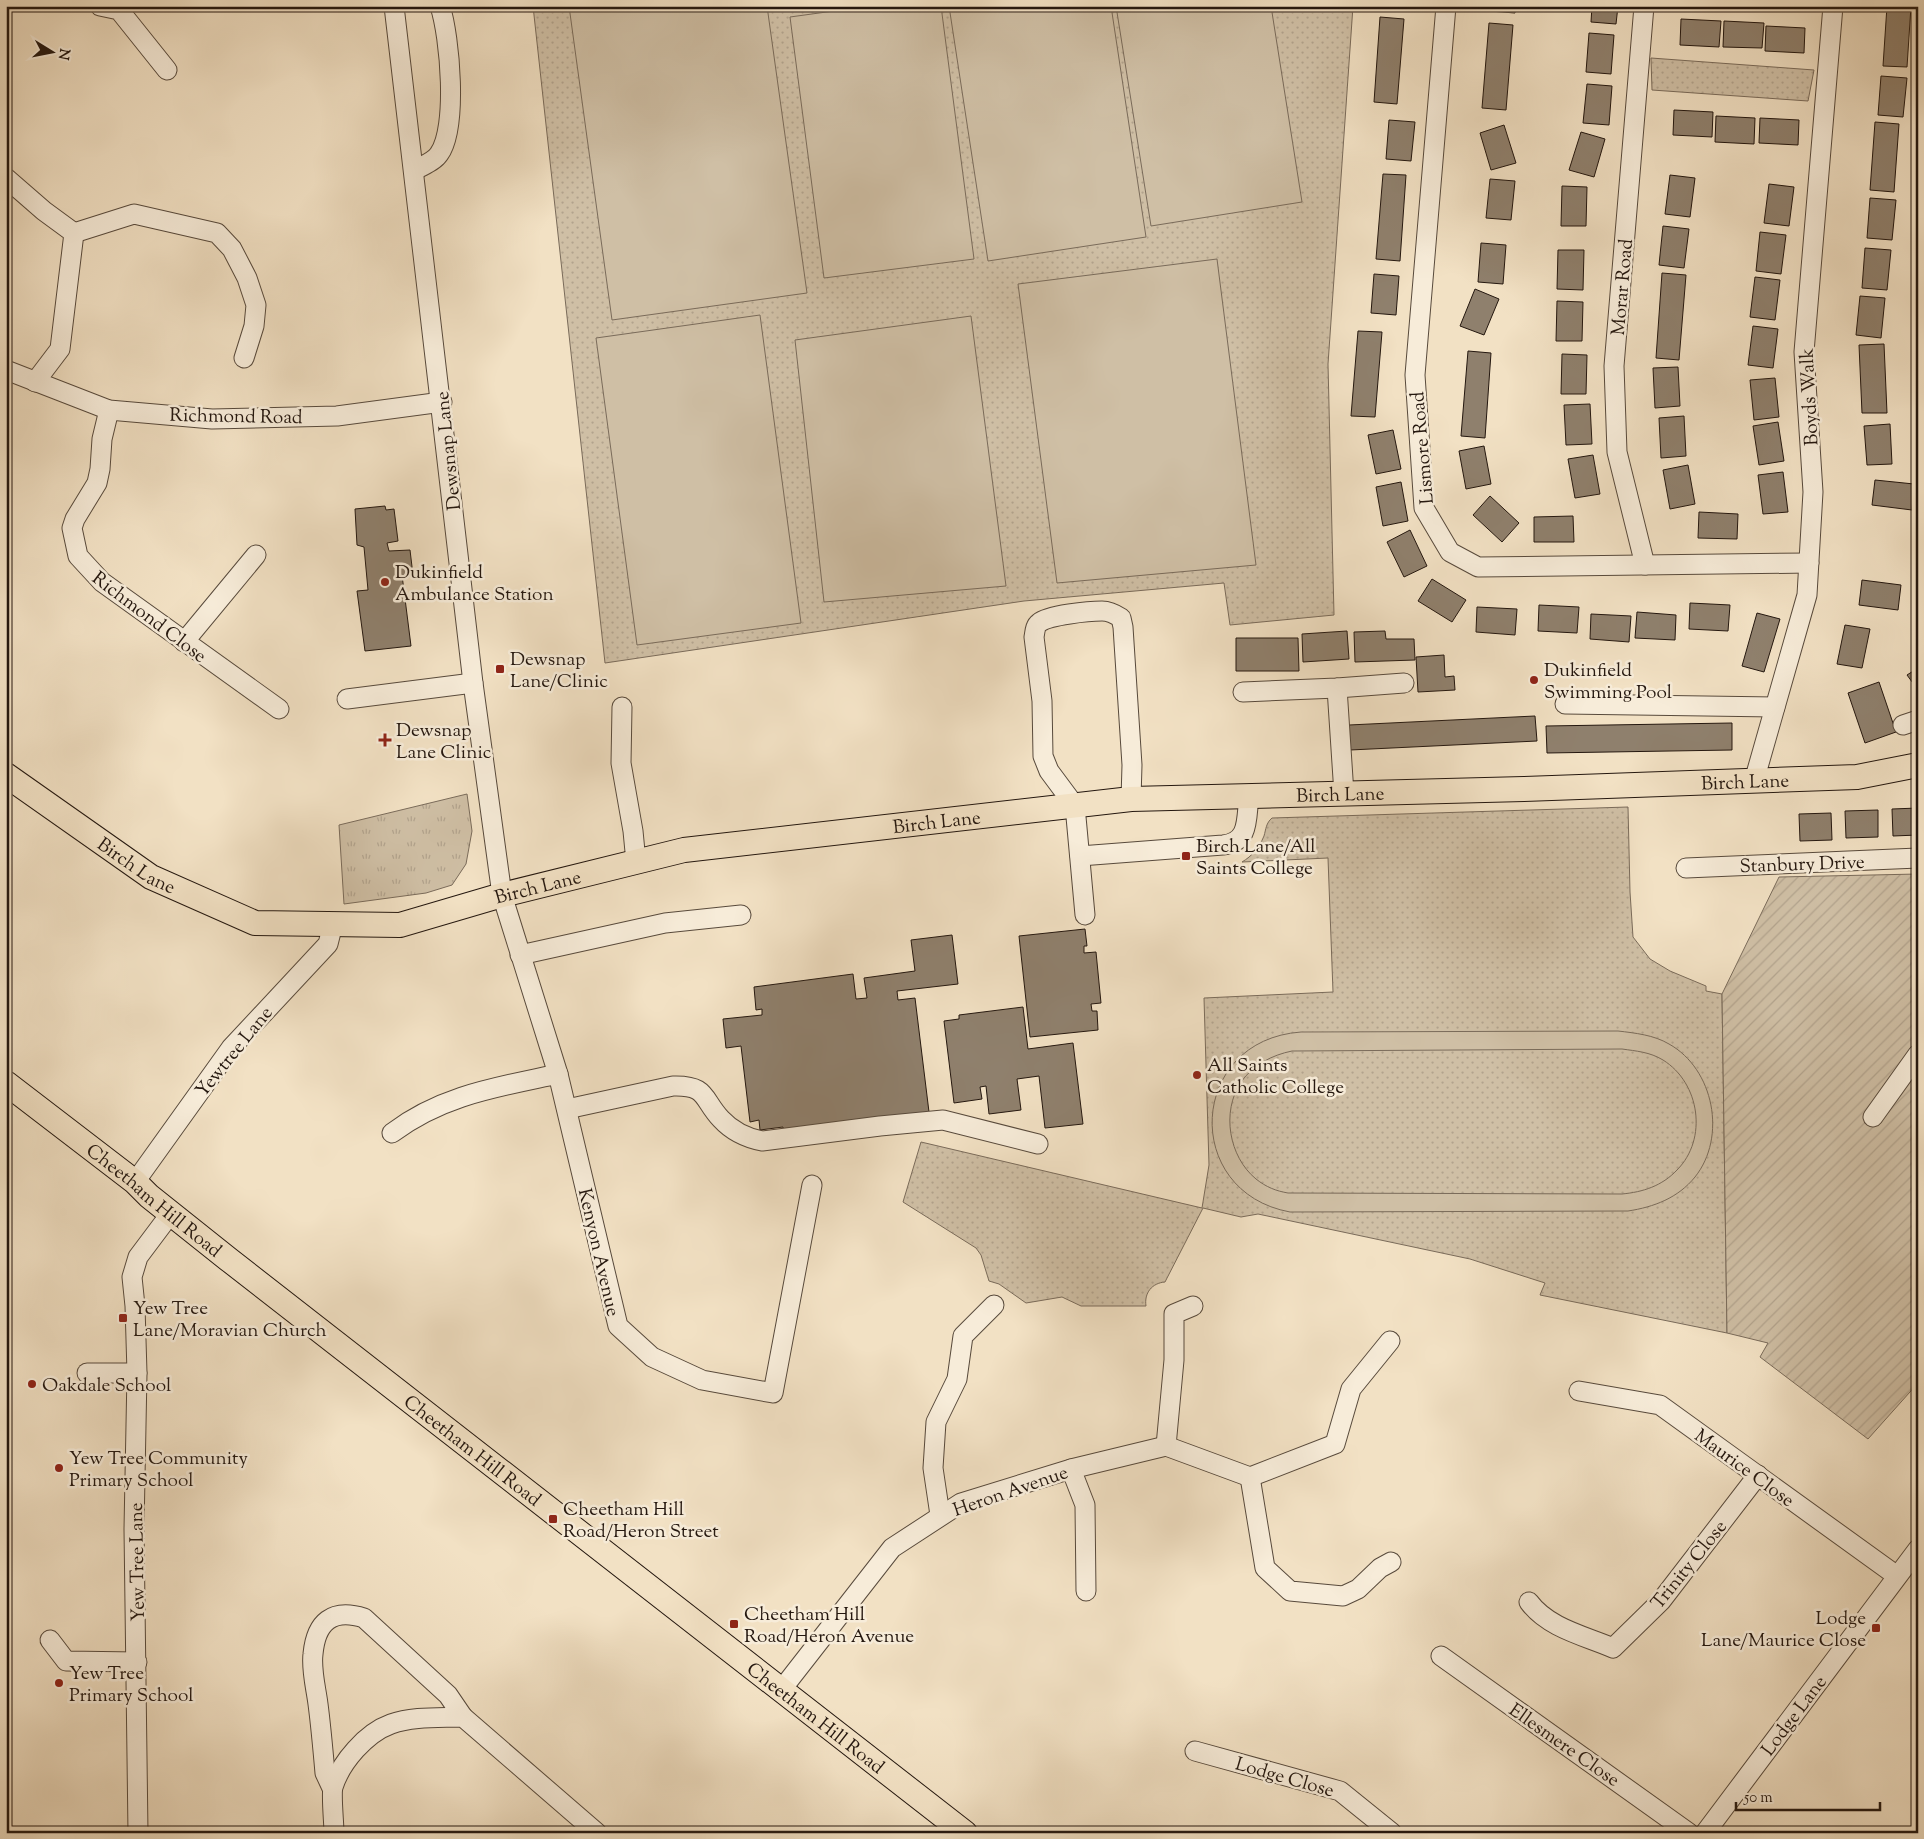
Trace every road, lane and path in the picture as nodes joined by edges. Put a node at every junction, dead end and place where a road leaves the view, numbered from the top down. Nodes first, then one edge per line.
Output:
1 (100, 6) edge
2 (394, 6) edge
3 (440, 6) edge
4 (1446, 6) edge
5 (1644, 6) edge
6 (1833, 6) edge
7 (167, 70) dead end
8 (414, 171) junction
9 (6, 178) edge
10 (74, 233) junction
11 (244, 358) dead end
12 (6, 370) edge
13 (35, 382) junction
14 (442, 402) junction
15 (109, 410) junction
16 (256, 555) dead end
17 (1808, 563) junction
18 (1645, 565) junction
19 (184, 642) junction
20 (473, 683) junction
21 (1404, 683) dead end
22 (1337, 688) junction
23 (1243, 692) dead end
24 (346, 699) dead end
25 (1565, 704) dead end
26 (622, 707) dead end
27 (1775, 707) junction
28 (279, 709) dead end
29 (1918, 765) edge
30 (6, 774) edge
31 (1754, 781) junction
32 (1344, 794) junction
33 (1249, 796) junction
34 (1131, 800) junction
35 (1075, 806) junction
36 (1080, 856) junction
37 (1918, 858) edge
38 (636, 862) junction
39 (1686, 868) dead end
40 (502, 895) junction
41 (741, 915) dead end
42 (1085, 915) dead end
43 (333, 924) junction
44 (520, 955) junction
45 (1918, 1054) edge
46 (558, 1074) junction
47 (6, 1083) edge
48 (567, 1109) junction
49 (1873, 1117) dead end
50 (392, 1134) dead end
51 (1038, 1144) dead end
52 (135, 1182) junction
53 (812, 1185) dead end
54 (171, 1213) junction
55 (994, 1305) dead end
56 (1193, 1306) dead end
57 (1390, 1341) dead end
58 (137, 1373) junction
59 (87, 1374) dead end
60 (1579, 1391) dead end
61 (1166, 1446) junction
62 (1070, 1470) junction
63 (1758, 1476) junction
64 (1250, 1477) junction
65 (940, 1515) junction
66 (1918, 1549) edge
67 (1390, 1562) dead end
68 (1897, 1576) junction
69 (1086, 1590) dead end
70 (1529, 1602) dead end
71 (50, 1640) dead end
72 (1441, 1656) dead end
73 (137, 1662) junction
74 (782, 1689) junction
75 (464, 1716) junction
76 (1195, 1751) dead end
77 (332, 1788) junction
78 (138, 1833) edge
79 (334, 1833) edge
80 (597, 1833) edge
81 (965, 1833) edge
82 (1392, 1833) edge
83 (1689, 1833) edge
84 (1705, 1833) edge

1 - 7 street
2 - 8 street, Dewsnap Lane
3 - 8 street
4 - 18 street, Lismore Road
5 - 18 street, Morar Road
6 - 17 street, Boyds Walk
8 - 14 street, Dewsnap Lane
9 - 10 street
10 - 11 street
10 - 13 street
12 - 13 street, Richmond Road
13 - 15 street, Richmond Road
14 - 15 street, Richmond Road
14 - 20 street, Dewsnap Lane
15 - 19 street, Richmond Close
16 - 19 street
17 - 18 street, Lismore Road
17 - 27 street, Boyds Walk
19 - 28 street, Richmond Close
20 - 24 street
20 - 40 street, Dewsnap Lane
21 - 22 street
22 - 23 street
22 - 32 street
25 - 27 street
26 - 38 street
27 - 31 street, Boyds Walk
29 - 31 main road, Birch Lane
30 - 43 main road, Birch Lane
31 - 32 main road, Birch Lane
32 - 33 main road, Birch Lane
33 - 34 main road, Birch Lane
33 - 36 street
34 - 35 main road, Birch Lane
34 - 35 street
35 - 36 street
35 - 38 main road, Birch Lane
36 - 42 street
37 - 39 street, Stanbury Drive
38 - 40 main road, Birch Lane
40 - 43 main road, Birch Lane
40 - 44 street, Kenyon Avenue
41 - 44 street
43 - 52 street, Yewtree Lane
44 - 46 street, Kenyon Avenue
45 - 49 street
46 - 48 street, Kenyon Avenue
46 - 50 street
47 - 52 main road, Cheetham Hill Road
48 - 51 street
48 - 53 street, Kenyon Avenue
52 - 54 main road, Cheetham Hill Road
54 - 58 street, Yew Tree Lane
54 - 74 main road, Cheetham Hill Road
55 - 65 street
56 - 61 street
57 - 64 street
58 - 59 street
58 - 73 street, Yew Tree Lane
60 - 63 street, Maurice Close
61 - 62 street, Heron Avenue
61 - 64 street
62 - 65 street, Heron Avenue
62 - 69 street
63 - 68 street, Maurice Close
63 - 70 street, Trinity Close
64 - 67 street
65 - 74 street, Heron Avenue
66 - 68 street, Lodge Lane
68 - 84 street, Lodge Lane
71 - 73 street
72 - 83 street, Ellesmere Close
73 - 78 street, Yew Tree Lane
74 - 81 main road, Cheetham Hill Road
75 - 77 street
75 - 77 street
75 - 80 street
76 - 82 street, Lodge Close
77 - 79 street

